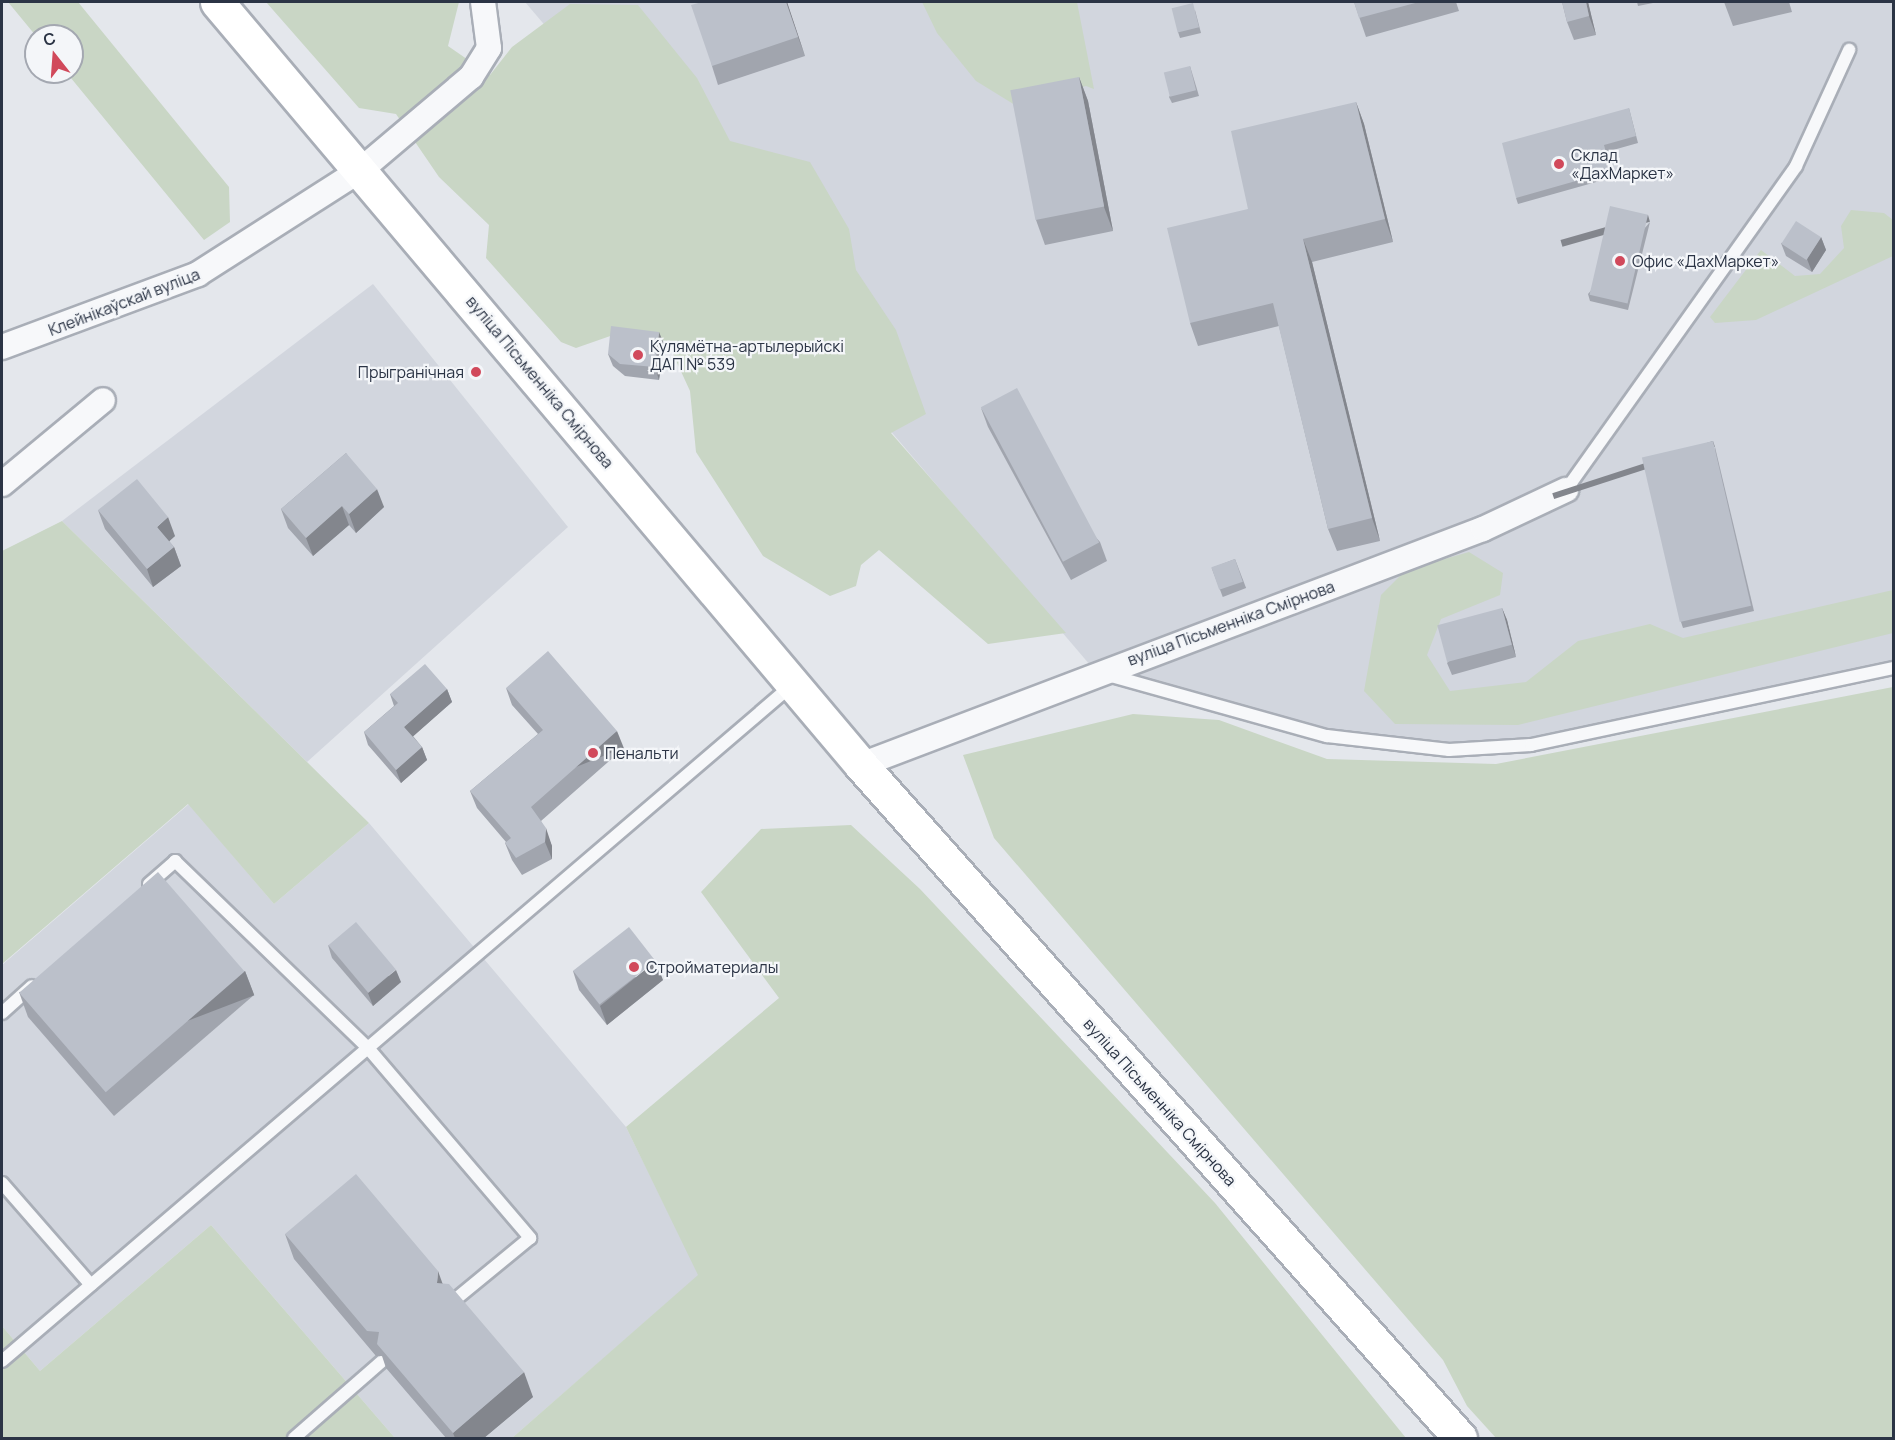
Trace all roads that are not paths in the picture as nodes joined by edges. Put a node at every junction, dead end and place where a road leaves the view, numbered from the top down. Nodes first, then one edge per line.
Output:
1 (217, 2) edge
2 (483, 2) edge
3 (1849, 50) dead end
4 (362, 168) junction
5 (2, 347) edge
6 (103, 400) dead end
7 (2, 484) edge
8 (1566, 490) joint
9 (1893, 668) edge
10 (1096, 672) junction
11 (793, 684) junction
12 (861, 765) junction
13 (140, 891) edge
14 (45, 975) edge
15 (2, 1013) edge
16 (368, 1047) junction
17 (2, 1184) edge
18 (91, 1285) junction
19 (452, 1302) edge
20 (2, 1361) edge
21 (381, 1362) edge
22 (294, 1438) edge
23 (1460, 1438) edge

1 - 4 main road, вуліца Пісьменніка Смірнова
2 - 4 street, Клейнікаўскай вуліца
3 - 8 lane
4 - 5 street, Клейнікаўскай вуліца
4 - 11 main road, вуліца Пісьменніка Смірнова
6 - 7 street
8 - 10 street, вуліца Пісьменніка Смірнова
9 - 10 lane
10 - 12 street, вуліца Пісьменніка Смірнова
11 - 12 main road, вуліца Пісьменніка Смірнова
11 - 16 lane
12 - 23 main road, вуліца Пісьменніка Смірнова
13 - 16 lane
14 - 15 lane
16 - 18 lane
16 - 19 lane
17 - 18 lane
18 - 20 lane
21 - 22 lane

